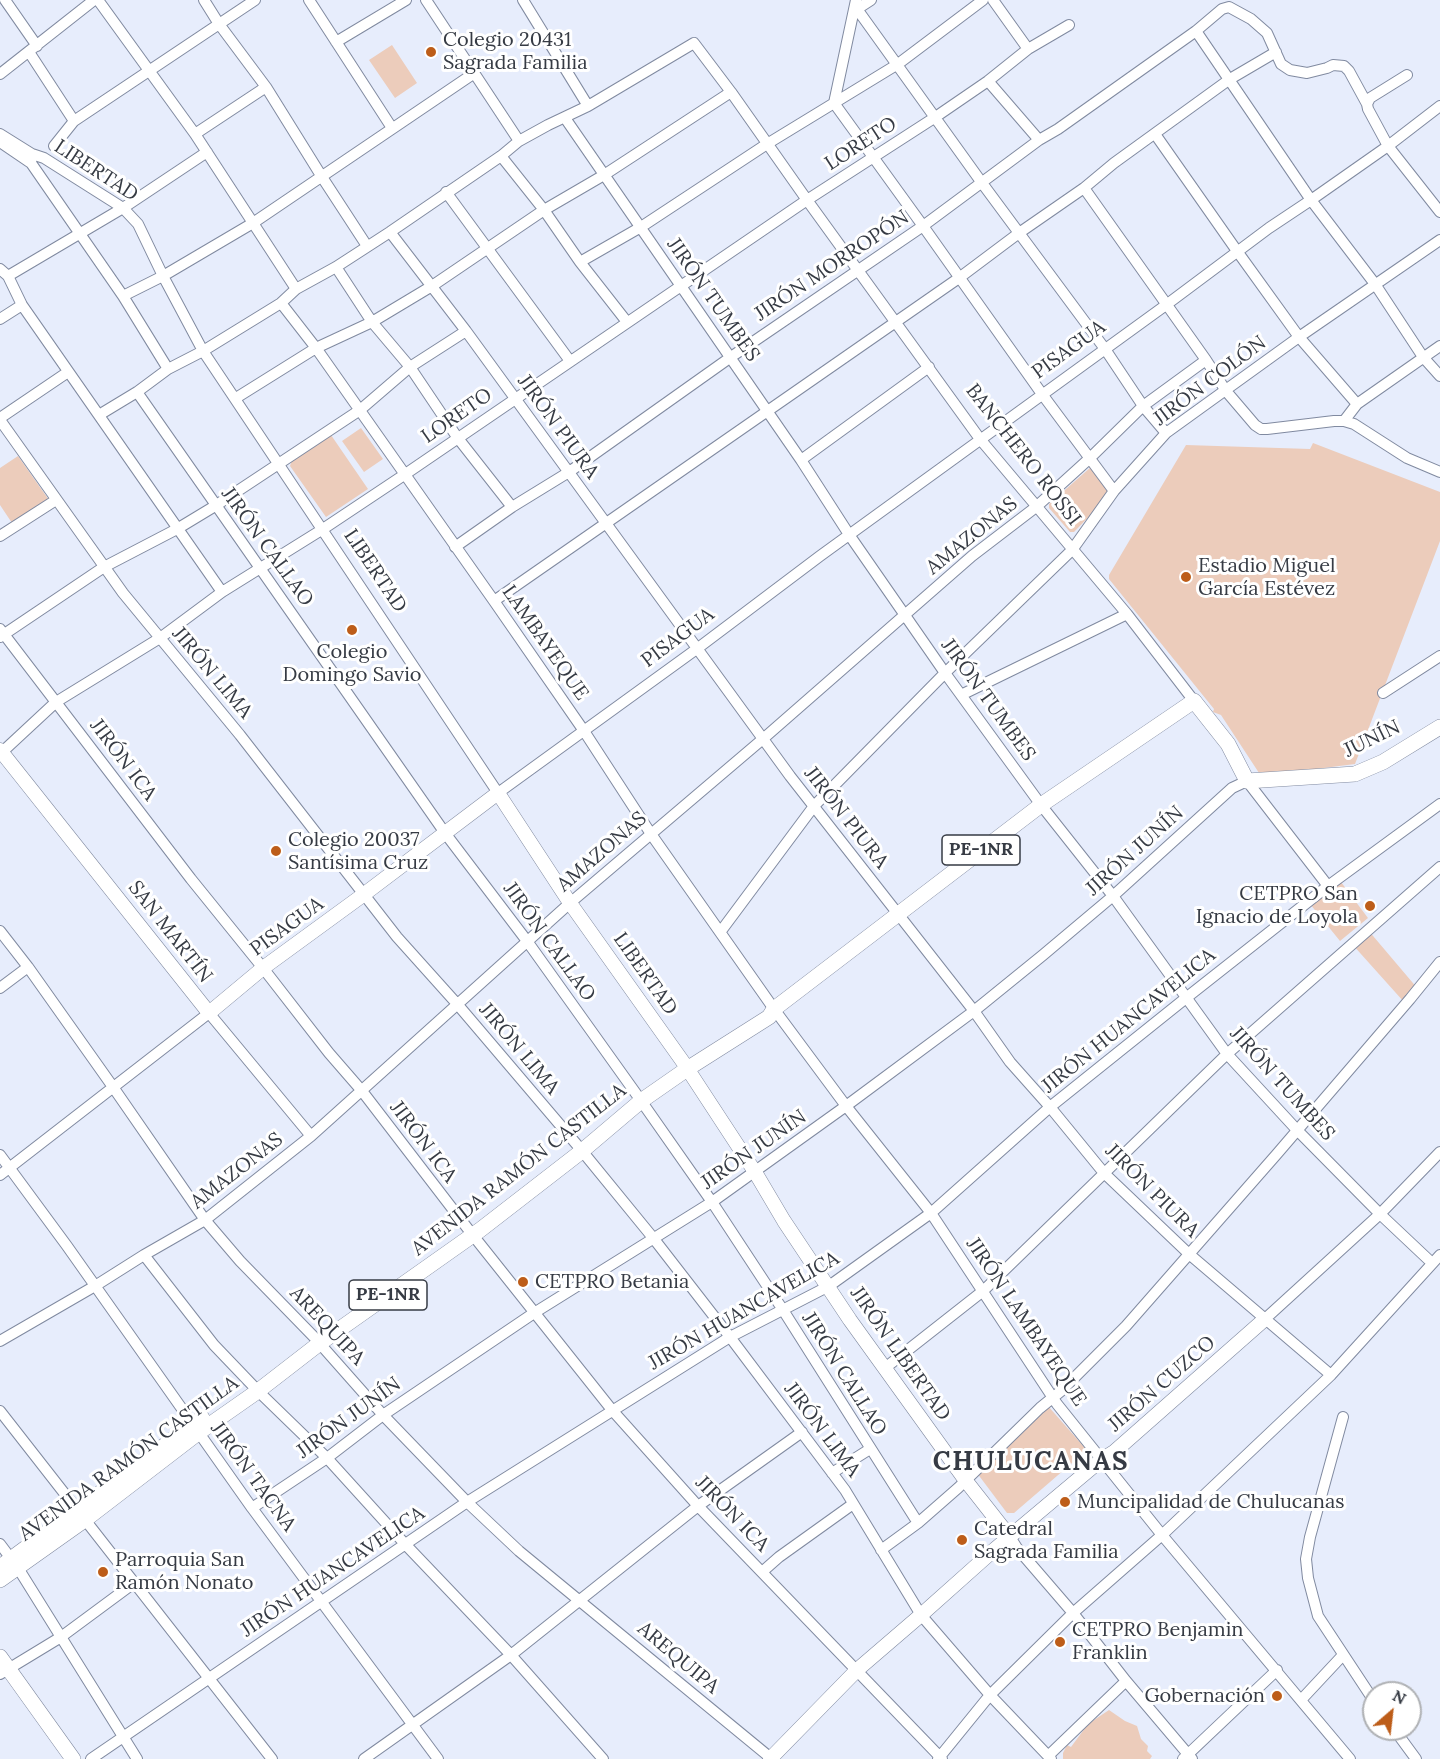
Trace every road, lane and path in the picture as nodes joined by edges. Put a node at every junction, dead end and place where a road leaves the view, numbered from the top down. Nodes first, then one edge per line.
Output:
1 (96, 0) edge
2 (204, 0) edge
3 (255, 0) edge
4 (309, 0) edge
5 (406, 0) edge
6 (426, 0) edge
7 (523, 0) edge
8 (871, 0) edge
9 (983, 0) edge
10 (993, 0) edge
11 (4, 2) edge
12 (856, 7) edge
13 (219, 24) junction
14 (1069, 25) dead end
15 (1196, 31) junction
16 (336, 42) junction
17 (33, 49) junction
18 (1028, 49) junction
19 (1276, 52) junction
20 (897, 64) junction
21 (150, 70) junction
22 (0, 74) edge
23 (473, 74) junction
24 (1407, 75) dead end
25 (1230, 79) junction
26 (988, 81) junction
27 (266, 87) junction
28 (731, 92) junction
29 (834, 103) junction
30 (1367, 104) junction
31 (588, 106) junction
32 (1440, 106) edge
33 (565, 118) junction
34 (934, 118) junction
35 (74, 121) junction
36 (392, 128) junction
37 (0, 134) edge
38 (195, 134) junction
39 (1155, 134) junction
40 (1039, 140) junction
41 (519, 141) junction
42 (0, 142) edge
43 (767, 144) junction
44 (54, 146) dead end
45 (1388, 146) junction
46 (207, 152) junction
47 (501, 156) junction
48 (872, 158) junction
49 (32, 159) junction
50 (604, 174) junction
51 (322, 177) junction
52 (982, 183) junction
53 (1084, 188) junction
54 (446, 192) junction
55 (807, 200) junction
56 (1311, 200) junction
57 (123, 208) junction
58 (544, 210) junction
59 (1440, 212) edge
60 (253, 224) junction
61 (923, 226) junction
62 (641, 227) junction
63 (390, 232) junction
64 (1019, 233) junction
65 (79, 234) junction
66 (1440, 240) edge
67 (367, 246) junction
68 (486, 248) junction
69 (1237, 251) junction
70 (580, 262) junction
71 (336, 267) junction
72 (858, 270) junction
73 (4, 273) edge
74 (163, 276) junction
75 (959, 278) junction
76 (1376, 284) junction
77 (432, 286) junction
78 (680, 286) junction
79 (296, 289) junction
80 (123, 296) junction
81 (281, 303) junction
82 (22, 305) junction
83 (1166, 305) junction
84 (0, 319) edge
85 (372, 322) junction
86 (627, 322) junction
87 (896, 322) junction
88 (466, 331) junction
89 (1299, 338) junction
90 (1440, 346) edge
91 (316, 348) junction
92 (1105, 349) junction
93 (203, 351) junction
94 (731, 357) junction
95 (1423, 357) junction
96 (1206, 360) junction
97 (570, 361) junction
98 (410, 367) junction
99 (929, 367) junction
100 (168, 369) junction
101 (68, 372) junction
102 (1440, 376) edge
103 (1226, 391) junction
104 (137, 392) junction
105 (1042, 394) junction
106 (236, 398) junction
107 (515, 398) junction
108 (1357, 404) junction
109 (1143, 406) junction
110 (360, 410) junction
111 (766, 410) junction
112 (99, 415) junction
113 (0, 419) edge
114 (1344, 421) junction
115 (1166, 433) junction
116 (457, 437) junction
117 (980, 439) junction
118 (1090, 458) junction
119 (801, 460) junction
120 (278, 464) junction
121 (569, 472) junction
122 (1440, 472) edge
123 (404, 475) junction
124 (1114, 491) junction
125 (56, 500) junction
126 (215, 506) junction
127 (512, 507) junction
128 (1036, 507) junction
129 (605, 523) junction
130 (177, 529) junction
131 (323, 529) junction
132 (0, 535) edge
133 (850, 536) junction
134 (455, 547) junction
135 (1072, 550) junction
136 (104, 567) junction
137 (260, 567) junction
138 (222, 592) junction
139 (494, 601) junction
140 (906, 615) junction
141 (1127, 615) junction
142 (1, 633) edge
143 (160, 638) junction
144 (698, 648) junction
145 (1440, 657) edge
146 (945, 673) junction
147 (1383, 693) dead end
148 (962, 696) junction
149 (1194, 700) junction
150 (56, 702) junction
151 (1440, 727) edge
152 (584, 731) junction
153 (764, 738) junction
154 (1, 752) edge
155 (1247, 782) junction
156 (498, 793) junction
157 (1440, 804) edge
158 (1041, 805) junction
159 (813, 806) junction
160 (445, 833) junction
161 (651, 834) junction
162 (1440, 867) edge
163 (1328, 886) junction
164 (363, 895) junction
165 (1113, 896) junction
166 (570, 903) junction
167 (898, 914) junction
168 (0, 931) edge
169 (721, 931) junction
170 (527, 940) junction
171 (1440, 962) edge
172 (28, 967) junction
173 (263, 968) junction
174 (0, 988) edge
175 (1186, 998) junction
176 (458, 1005) junction
177 (774, 1009) junction
178 (974, 1011) junction
179 (209, 1013) junction
180 (1227, 1054) junction
181 (685, 1065) junction
182 (113, 1087) junction
183 (362, 1091) junction
184 (639, 1098) junction
185 (846, 1106) junction
186 (1050, 1107) junction
187 (1297, 1130) junction
188 (311, 1136) junction
189 (580, 1149) junction
190 (1440, 1152) edge
191 (0, 1155) edge
192 (10, 1167) junction
193 (755, 1172) junction
194 (1104, 1173) junction
195 (0, 1175) edge
196 (712, 1202) junction
197 (931, 1213) junction
198 (1380, 1214) junction
199 (206, 1220) junction
200 (470, 1232) junction
201 (654, 1239) junction
202 (1189, 1254) junction
203 (144, 1255) junction
204 (1440, 1255) edge
205 (1431, 1263) junction
206 (95, 1286) junction
207 (829, 1286) junction
208 (983, 1292) junction
209 (783, 1310) junction
210 (534, 1313) junction
211 (1265, 1319) junction
212 (730, 1337) junction
213 (317, 1340) junction
214 (0, 1341) edge
215 (885, 1368) junction
216 (1331, 1375) junction
217 (254, 1387) junction
218 (1052, 1398) junction
219 (612, 1410) junction
220 (0, 1411) edge
221 (383, 1415) junction
222 (1343, 1417) dead end
223 (195, 1428) junction
224 (802, 1432) junction
225 (870, 1449) junction
226 (327, 1458) junction
227 (1101, 1460) junction
228 (832, 1473) junction
229 (966, 1481) junction
230 (467, 1502) junction
231 (853, 1504) junction
232 (698, 1506) junction
233 (252, 1508) junction
234 (81, 1515) junction
235 (918, 1523) junction
236 (1162, 1535) junction
237 (1010, 1537) junction
238 (0, 1544) edge
239 (405, 1544) junction
240 (881, 1550) junction
241 (10, 1565) edge
242 (762, 1572) junction
243 (0, 1580) edge
244 (134, 1582) junction
245 (579, 1600) junction
246 (321, 1601) junction
247 (1073, 1613) junction
248 (921, 1615) junction
249 (61, 1637) junction
250 (511, 1655) junction
251 (1342, 1655) junction
252 (3, 1666) edge
253 (857, 1670) junction
254 (1276, 1670) junction
255 (209, 1679) junction
256 (1126, 1681) junction
257 (1362, 1684) edge
258 (990, 1695) junction
259 (1301, 1700) junction
260 (412, 1725) junction
261 (123, 1737) junction
262 (1403, 1741) edge
263 (1050, 1757) edge
264 (1187, 1757) edge
265 (940, 1758) edge
266 (73, 1759) edge
267 (91, 1759) edge
268 (137, 1759) edge
269 (272, 1759) edge
270 (364, 1759) edge
271 (438, 1759) edge
272 (603, 1759) edge
273 (771, 1759) edge
274 (1350, 1759) edge
275 (1416, 1759) edge

1 - 17 street
1 - 21 street
2 - 13 street
3 - 13 street
4 - 16 street
5 - 16 street
6 - 23 street
7 - 31 street
8 - 12 street
9 - 20 street
10 - 18 street
11 - 17 street
12 - 20 street
12 - 29 street
13 - 21 street
13 - 27 street
14 - 18 street, LORETO
15 - 19 street, JIRÓN MORROPÓN
15 - 25 street
15 - 40 street, JIRÓN MORROPÓN
16 - 36 street
17 - 22 street
17 - 35 street
18 - 26 street, LORETO
19 - 25 street
19 - 30 street
20 - 29 street
20 - 34 street
21 - 35 street
21 - 38 street
23 - 36 street
23 - 41 street
24 - 30 street
25 - 39 street
25 - 56 street
26 - 34 street, LORETO
26 - 40 street
27 - 38 street
27 - 51 street
28 - 31 street, BANCHERO ROSSI
28 - 43 street, BANCHERO ROSSI
28 - 50 street
29 - 43 street
29 - 48 street
30 - 45 street
31 - 33 street
32 - 45 street, PISAGUA
33 - 41 street
33 - 50 street, JIRÓN TUMBES
34 - 48 street, LORETO
34 - 52 street
35 - 44 street
36 - 51 street
37 - 49 street, LIBERTAD
38 - 46 street
39 - 53 street
39 - 69 street
40 - 52 street, JIRÓN MORROPÓN
41 - 47 street
42 - 49 street
43 - 55 street, BANCHERO ROSSI
43 - 62 street
45 - 56 street, PISAGUA
45 - 59 street
46 - 57 street
46 - 60 street
47 - 54 street
47 - 58 street
48 - 55 street, LORETO
48 - 61 street
49 - 57 street, LIBERTAD
49 - 65 street
50 - 58 street
50 - 62 street, JIRÓN TUMBES
51 - 60 street
51 - 67 street
52 - 61 street, JIRÓN MORROPÓN
52 - 64 street
53 - 64 street
53 - 83 street
54 - 63 street
54 - 68 street
55 - 72 street, BANCHERO ROSSI
55 - 78 street, LORETO
56 - 69 street, PISAGUA
56 - 76 street
57 - 65 street
57 - 74 street, LIBERTAD
58 - 68 street
58 - 70 street
60 - 74 street
60 - 79 street
61 - 72 street, JIRÓN MORROPÓN
61 - 75 street
62 - 70 street
62 - 78 street, JIRÓN TUMBES
63 - 67 street
63 - 77 street, JIRÓN PIURA
64 - 75 street
64 - 92 street
65 - 73 street
65 - 80 street
66 - 76 street, JIRÓN COLÓN
67 - 71 street
68 - 77 street
68 - 97 street
69 - 83 street, PISAGUA
69 - 89 street
70 - 86 street
71 - 79 street
71 - 85 street
72 - 87 street, BANCHERO ROSSI
72 - 94 street, JIRÓN MORROPÓN
73 - 82 street
74 - 80 street
74 - 93 street, LIBERTAD
75 - 87 street
75 - 105 street
76 - 89 street, JIRÓN COLÓN
76 - 95 street
77 - 85 street
77 - 88 street, JIRÓN PIURA
78 - 86 street, LORETO
78 - 94 street, JIRÓN TUMBES
79 - 81 street
80 - 100 street
81 - 91 street, LAMBAYEQUE
81 - 93 street
82 - 84 street
82 - 101 street
83 - 92 street, PISAGUA
83 - 96 street
85 - 91 street
85 - 98 street
86 - 97 street, LORETO
87 - 99 street, BANCHERO ROSSI
87 - 111 street
88 - 98 street
88 - 107 street, JIRÓN PIURA
89 - 103 street, JIRÓN COLÓN
89 - 108 street
90 - 95 street
91 - 106 street
91 - 110 street, LAMBAYEQUE
92 - 105 street, PISAGUA
92 - 109 street
93 - 100 street
93 - 106 street, LIBERTAD
94 - 111 street, JIRÓN TUMBES
94 - 121 street, JIRÓN MORROPÓN
95 - 102 street
95 - 108 street
96 - 103 street
96 - 109 street, AMAZONAS
97 - 107 street, LORETO
98 - 110 street
98 - 116 street
99 - 117 street, BANCHERO ROSSI
99 - 119 street
100 - 104 street
101 - 112 street
101 - 113 street
103 - 114 street
103 - 115 street, JIRÓN COLÓN
104 - 112 street
104 - 126 street, JIRÓN CALLAO
105 - 117 street, PISAGUA
105 - 118 street
106 - 120 street, LIBERTAD
107 - 116 street, LORETO
107 - 121 street, JIRÓN PIURA
108 - 114 street
109 - 115 street
109 - 118 street, AMAZONAS
110 - 120 street
110 - 123 street, LAMBAYEQUE
111 - 119 street, JIRÓN TUMBES
111 - 129 street
112 - 130 street
113 - 125 street, JIRÓN LIMA
114 - 122 street
115 - 124 street, JIRÓN COLÓN
116 - 123 street, LORETO
116 - 127 street
117 - 128 street, BANCHERO ROSSI
117 - 133 street, PISAGUA
118 - 124 street
118 - 128 street, AMAZONAS
119 - 133 street, JIRÓN TUMBES
120 - 126 street
120 - 131 street, LIBERTAD
121 - 127 street, JIRÓN MORROPÓN
121 - 129 street, JIRÓN PIURA
123 - 131 street, LORETO
123 - 134 street, LAMBAYEQUE
124 - 135 street, JIRÓN COLÓN
125 - 132 street
125 - 136 street, JIRÓN LIMA
126 - 130 street
126 - 137 street, JIRÓN CALLAO
127 - 134 street, JIRÓN MORROPÓN
128 - 135 street, BANCHERO ROSSI
128 - 140 street, AMAZONAS
129 - 139 street
129 - 144 street, JIRÓN PIURA
130 - 136 street
130 - 138 street
131 - 137 street, LORETO
131 - 156 street, LIBERTAD
133 - 140 street, JIRÓN TUMBES
133 - 144 street, PISAGUA
134 - 139 street, LAMBAYEQUE
135 - 141 street, BANCHERO ROSSI
135 - 146 street, JIRÓN COLÓN
136 - 142 street
136 - 143 street, JIRÓN LIMA
137 - 138 street, LORETO
137 - 160 street, JIRÓN CALLAO
138 - 143 street, LORETO
139 - 152 street, LAMBAYEQUE
140 - 146 street, JIRÓN TUMBES
140 - 153 street, AMAZONAS
141 - 148 street
141 - 149 street, BANCHERO ROSSI
142 - 150 street, JIRÓN ICA
143 - 150 street, LORETO
143 - 164 street, JIRÓN LIMA
144 - 152 street, PISAGUA
144 - 153 street, JIRÓN PIURA
145 - 147 street
146 - 148 street, JIRÓN TUMBES
146 - 159 street, JIRÓN COLÓN
148 - 158 street, JIRÓN TUMBES
149 - 155 main road, BANCHERO ROSSI
149 - 158 main road, AVENIDA RAMÓN CASTILLA / PE-1NR
150 - 154 street, LORETO
150 - 173 street, JIRÓN ICA
151 - 155 main road, JUNÍN
152 - 156 street, PISAGUA
152 - 161 street, LAMBAYEQUE
153 - 159 street, JIRÓN PIURA
153 - 161 street, AMAZONAS
154 - 179 street, SAN MARTÍN
155 - 163 street, BANCHERO ROSSI
155 - 165 street, JIRÓN JUNÍN
156 - 160 street, PISAGUA
156 - 166 street, LIBERTAD
157 - 163 street, JIRÓN HUANCAVELICA
158 - 165 street, JIRÓN TUMBES
158 - 167 main road, AVENIDA RAMÓN CASTILLA / PE-1NR
159 - 167 street, JIRÓN PIURA
159 - 169 street, JIRÓN COLÓN
160 - 164 street, PISAGUA
160 - 170 street, JIRÓN CALLAO
161 - 166 street, AMAZONAS
161 - 169 street, LAMBAYEQUE
162 - 180 street
163 - 175 street, JIRÓN HUANCAVELICA
164 - 173 street, PISAGUA
164 - 176 street, JIRÓN LIMA
165 - 175 street, JIRÓN TUMBES
165 - 178 street, JIRÓN JUNÍN
166 - 170 street, AMAZONAS
166 - 181 street, LIBERTAD
167 - 177 main road, AVENIDA RAMÓN CASTILLA / PE-1NR
167 - 178 street, JIRÓN PIURA
168 - 172 street, AREQUIPA
169 - 177 street, LAMBAYEQUE
170 - 176 street, AMAZONAS
170 - 184 street, JIRÓN CALLAO
171 - 187 street
172 - 174 street
172 - 182 street, AREQUIPA
173 - 179 street, PISAGUA
173 - 183 street, JIRÓN ICA
175 - 180 street, JIRÓN TUMBES
175 - 186 street, JIRÓN HUANCAVELICA
176 - 183 street, AMAZONAS
176 - 189 street, JIRÓN LIMA
177 - 181 main road, AVENIDA RAMÓN CASTILLA / PE-1NR
177 - 185 street, JIRÓN LAMBAYEQUE
178 - 185 street, JIRÓN JUNÍN
178 - 186 street, JIRÓN PIURA
179 - 182 street, PISAGUA
179 - 188 street, SAN MARTÍN
180 - 187 street, JIRÓN TUMBES
180 - 194 street
181 - 184 main road, AVENIDA RAMÓN CASTILLA / PE-1NR
181 - 193 street, JIRÓN LIBERTAD
182 - 192 street, PISAGUA
182 - 199 street, AREQUIPA
183 - 188 street, AMAZONAS
183 - 200 street, JIRÓN ICA
184 - 189 main road, AVENIDA RAMÓN CASTILLA / PE-1NR
184 - 196 street, JIRÓN CALLAO
185 - 193 street, JIRÓN JUNÍN
185 - 197 street, JIRÓN LAMBAYEQUE
186 - 194 street, JIRÓN PIURA
186 - 197 street, JIRÓN HUANCAVELICA
187 - 198 street, JIRÓN TUMBES
187 - 202 street
188 - 199 street, AMAZONAS
189 - 200 main road, AVENIDA RAMÓN CASTILLA / PE-1NR
189 - 201 street, JIRÓN LIMA
190 - 198 street, JIRÓN CUZCO
191 - 192 street, JIRÓN TACNA
192 - 195 street, PISAGUA
192 - 206 street, JIRÓN TACNA
193 - 196 street, JIRÓN JUNÍN
193 - 207 street, JIRÓN LIBERTAD
194 - 202 street, JIRÓN PIURA
194 - 208 street
196 - 201 street, JIRÓN JUNÍN
196 - 209 street, JIRÓN CALLAO
197 - 207 street, JIRÓN HUANCAVELICA
197 - 208 street, JIRÓN LAMBAYEQUE
198 - 205 street, JIRÓN TUMBES
198 - 211 street, JIRÓN CUZCO
199 - 203 street, AMAZONAS
199 - 213 street, AREQUIPA
200 - 210 street, JIRÓN ICA
200 - 213 main road, AVENIDA RAMÓN CASTILLA / PE-1NR
201 - 210 street, JIRÓN JUNÍN
201 - 212 street, JIRÓN LIMA
202 - 211 street, JIRÓN PIURA
202 - 218 street
203 - 206 street, AMAZONAS
203 - 217 street
204 - 205 street
205 - 216 street
206 - 214 street, AMAZONAS
206 - 223 street, JIRÓN TACNA
207 - 209 street, JIRÓN HUANCAVELICA
207 - 215 street, JIRÓN LIBERTAD
208 - 215 street
208 - 218 street, JIRÓN LAMBAYEQUE
209 - 212 street, JIRÓN HUANCAVELICA
209 - 225 street, JIRÓN CALLAO
210 - 219 street, JIRÓN ICA
210 - 221 street, JIRÓN JUNÍN
211 - 216 street, JIRÓN PIURA
211 - 227 street, JIRÓN CUZCO
212 - 219 street, JIRÓN HUANCAVELICA
212 - 224 street, JIRÓN LIMA
213 - 217 main road, AVENIDA RAMÓN CASTILLA / PE-1NR
213 - 221 street, AREQUIPA
215 - 229 street, JIRÓN LIBERTAD
216 - 236 street
217 - 223 main road, AVENIDA RAMÓN CASTILLA / PE-1NR
217 - 226 street
218 - 227 street, JIRÓN LAMBAYEQUE
218 - 229 street
219 - 230 street, JIRÓN HUANCAVELICA
219 - 232 street, JIRÓN ICA
220 - 234 street
221 - 226 street, JIRÓN JUNÍN
221 - 230 street, AREQUIPA
222 - 251 street
223 - 233 street, JIRÓN TACNA
223 - 234 main road, AVENIDA RAMÓN CASTILLA / PE-1NR
224 - 228 street, JIRÓN LIMA
224 - 232 street
225 - 228 street
225 - 235 street, JIRÓN CALLAO
226 - 233 street, JIRÓN JUNÍN
226 - 239 street
227 - 236 street, JIRÓN LAMBAYEQUE
227 - 237 street, JIRÓN CUZCO
228 - 231 street, JIRÓN LIMA
229 - 235 street
229 - 237 street, JIRÓN LIBERTAD
230 - 239 street, JIRÓN HUANCAVELICA
230 - 245 street, AREQUIPA
231 - 240 street, JIRÓN LIMA
231 - 242 street
232 - 242 street, JIRÓN ICA
232 - 245 street
233 - 246 street, JIRÓN TACNA
234 - 241 main road, AVENIDA RAMÓN CASTILLA / PE-1NR
234 - 244 street
235 - 240 street
236 - 247 street
236 - 254 street, JIRÓN LAMBAYEQUE
237 - 247 street, JIRÓN LIBERTAD
237 - 248 street, JIRÓN CUZCO
238 - 241 street
239 - 246 street, JIRÓN HUANCAVELICA
239 - 250 street
240 - 248 street, JIRÓN LIMA
241 - 243 main road, AVENIDA RAMÓN CASTILLA / PE-1NR
241 - 249 street
242 - 253 street, JIRÓN ICA
244 - 249 street
244 - 255 street
245 - 250 street
245 - 273 street, AREQUIPA
246 - 255 street, JIRÓN HUANCAVELICA
246 - 260 street, JIRÓN TACNA
247 - 256 street, JIRÓN LIBERTAD
247 - 258 street
248 - 253 street, JIRÓN CUZCO
248 - 258 street, JIRÓN LIMA
249 - 252 street
249 - 261 street
250 - 260 street
250 - 272 street
251 - 257 street
251 - 259 street
252 - 266 main road
253 - 265 street, JIRÓN ICA
253 - 273 street, JIRÓN CUZCO
254 - 259 street, JIRÓN LAMBAYEQUE
254 - 264 street
255 - 261 street, JIRÓN HUANCAVELICA
255 - 269 street
256 - 263 street
256 - 264 street, JIRÓN LIBERTAD
258 - 263 street, JIRÓN LIMA
258 - 265 street
259 - 274 street, JIRÓN LAMBAYEQUE
260 - 270 street
260 - 271 street, JIRÓN TACNA
261 - 267 street, JIRÓN HUANCAVELICA
261 - 268 street
262 - 275 street

